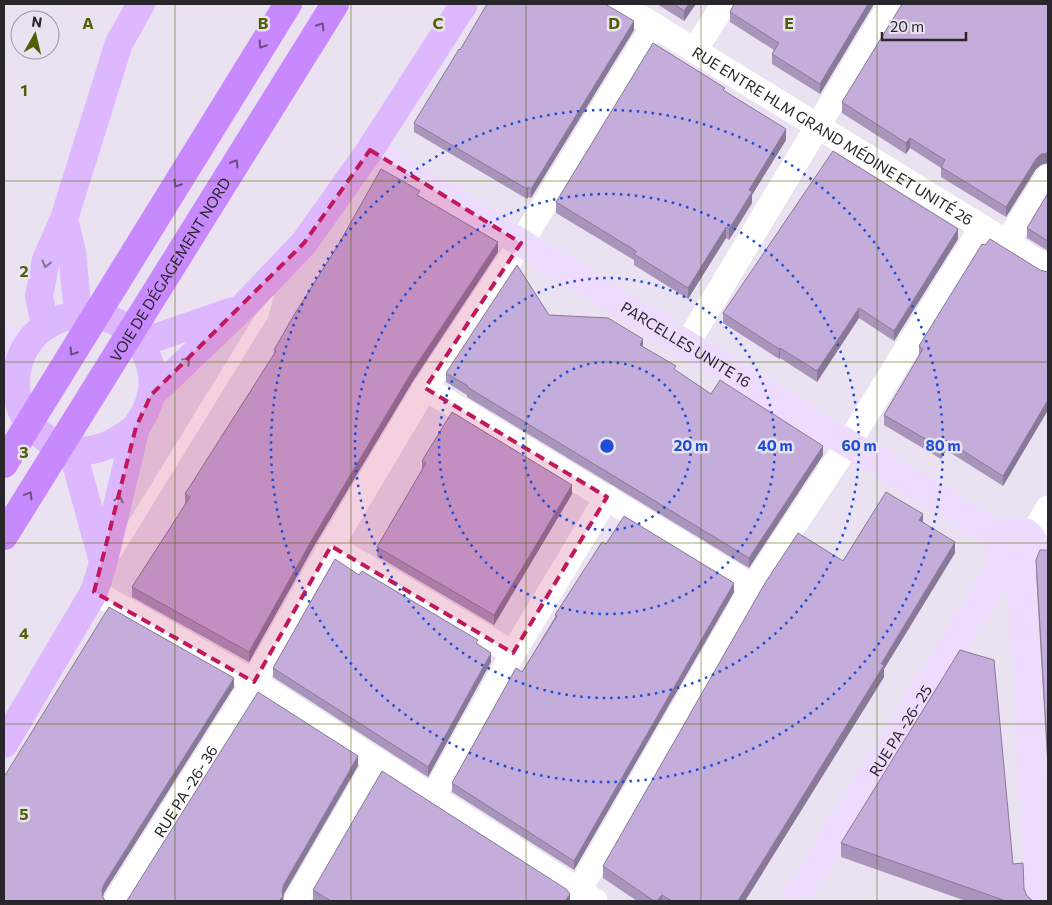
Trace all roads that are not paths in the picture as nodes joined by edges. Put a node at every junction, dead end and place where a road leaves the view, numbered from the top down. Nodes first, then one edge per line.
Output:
1 (141, 4) edge
2 (288, 4) edge
3 (335, 4) edge
4 (464, 4) edge
5 (619, 4) edge
6 (724, 4) edge
7 (891, 4) edge
8 (654, 25) junction
9 (695, 50) junction
10 (818, 126) junction
11 (370, 150) junction
12 (1048, 177) edge
13 (64, 219) junction
14 (982, 227) junction
15 (1007, 242) junction
16 (521, 243) junction
17 (1048, 268) edge
18 (273, 276) junction
19 (242, 308) junction
20 (78, 314) junction
21 (38, 332) junction
22 (4, 341) edge
23 (140, 343) junction
24 (686, 344) junction
25 (425, 388) junction
26 (10, 395) edge
27 (152, 395) junction
28 (136, 427) junction
29 (40, 434) junction
30 (4, 441) edge
31 (848, 444) junction
32 (72, 450) junction
33 (4, 464) edge
34 (607, 497) junction
35 (1048, 508) edge
36 (4, 536) edge
37 (332, 546) junction
38 (1024, 549) edge
39 (98, 579) junction
40 (753, 587) junction
41 (513, 653) junction
42 (254, 682) junction
43 (4, 744) edge
44 (377, 761) junction
45 (433, 797) junction
46 (588, 898) edge
47 (116, 901) edge
48 (296, 901) edge
49 (794, 901) edge
50 (1040, 901) edge

1 - 13 main road
2 -> 33 highway
36 -> 3 highway, VOIE DE DÉGAGEMENT NORD
4 - 11 main road
5 - 8 street, RUE ENTRE HLM GRAND MÉDINE ET UNITÉ 26
6 - 9 street
7 - 10 street
8 - 9 street, RUE ENTRE HLM GRAND MÉDINE ET UNITÉ 26
8 - 16 street, RUE PA -26- 36
9 - 10 street, RUE ENTRE HLM GRAND MÉDINE ET UNITÉ 26
10 - 14 street, RUE ENTRE HLM GRAND MÉDINE ET UNITÉ 26
10 - 24 street
11 - 16 street, PARCELLES UNITE 16
11 - 18 main road
12 - 15 street
13 - 20 main road
13 -> 21 main road
14 - 15 street, RUE ENTRE HLM GRAND MÉDINE ET UNITÉ 26
14 - 31 street
15 - 17 street, RUE ENTRE HLM GRAND MÉDINE ET UNITÉ 26
16 - 24 street, PARCELLES UNITE 16
16 - 25 street, RUE PA -26- 36
18 - 19 main road
18 - 39 lane
19 - 23 main road
27 -> 19 main road
20 - 21 main road
20 - 23 main road
21 - 22 street
21 - 26 main road
23 - 27 main road
24 - 31 street, PARCELLES UNITE 16
25 - 34 street
25 - 37 street, RUE PA -26- 36
26 - 29 main road
27 - 28 main road
28 - 32 main road
39 -> 28 main road
29 - 30 main road
29 - 32 main road
31 - 38 street, PARCELLES UNITE 16
31 - 40 street
32 - 39 main road
34 - 40 street
34 - 41 street
35 - 38 street
37 - 41 street
37 - 42 street, RUE PA -26- 36
38 - 49 street, RUE PA -26- 25
38 - 50 street
39 - 42 street
39 - 43 main road
40 - 46 street
41 - 45 street
42 - 44 street
42 - 47 street, RUE PA -26- 36
44 - 45 street
44 - 48 street
45 - 46 street

